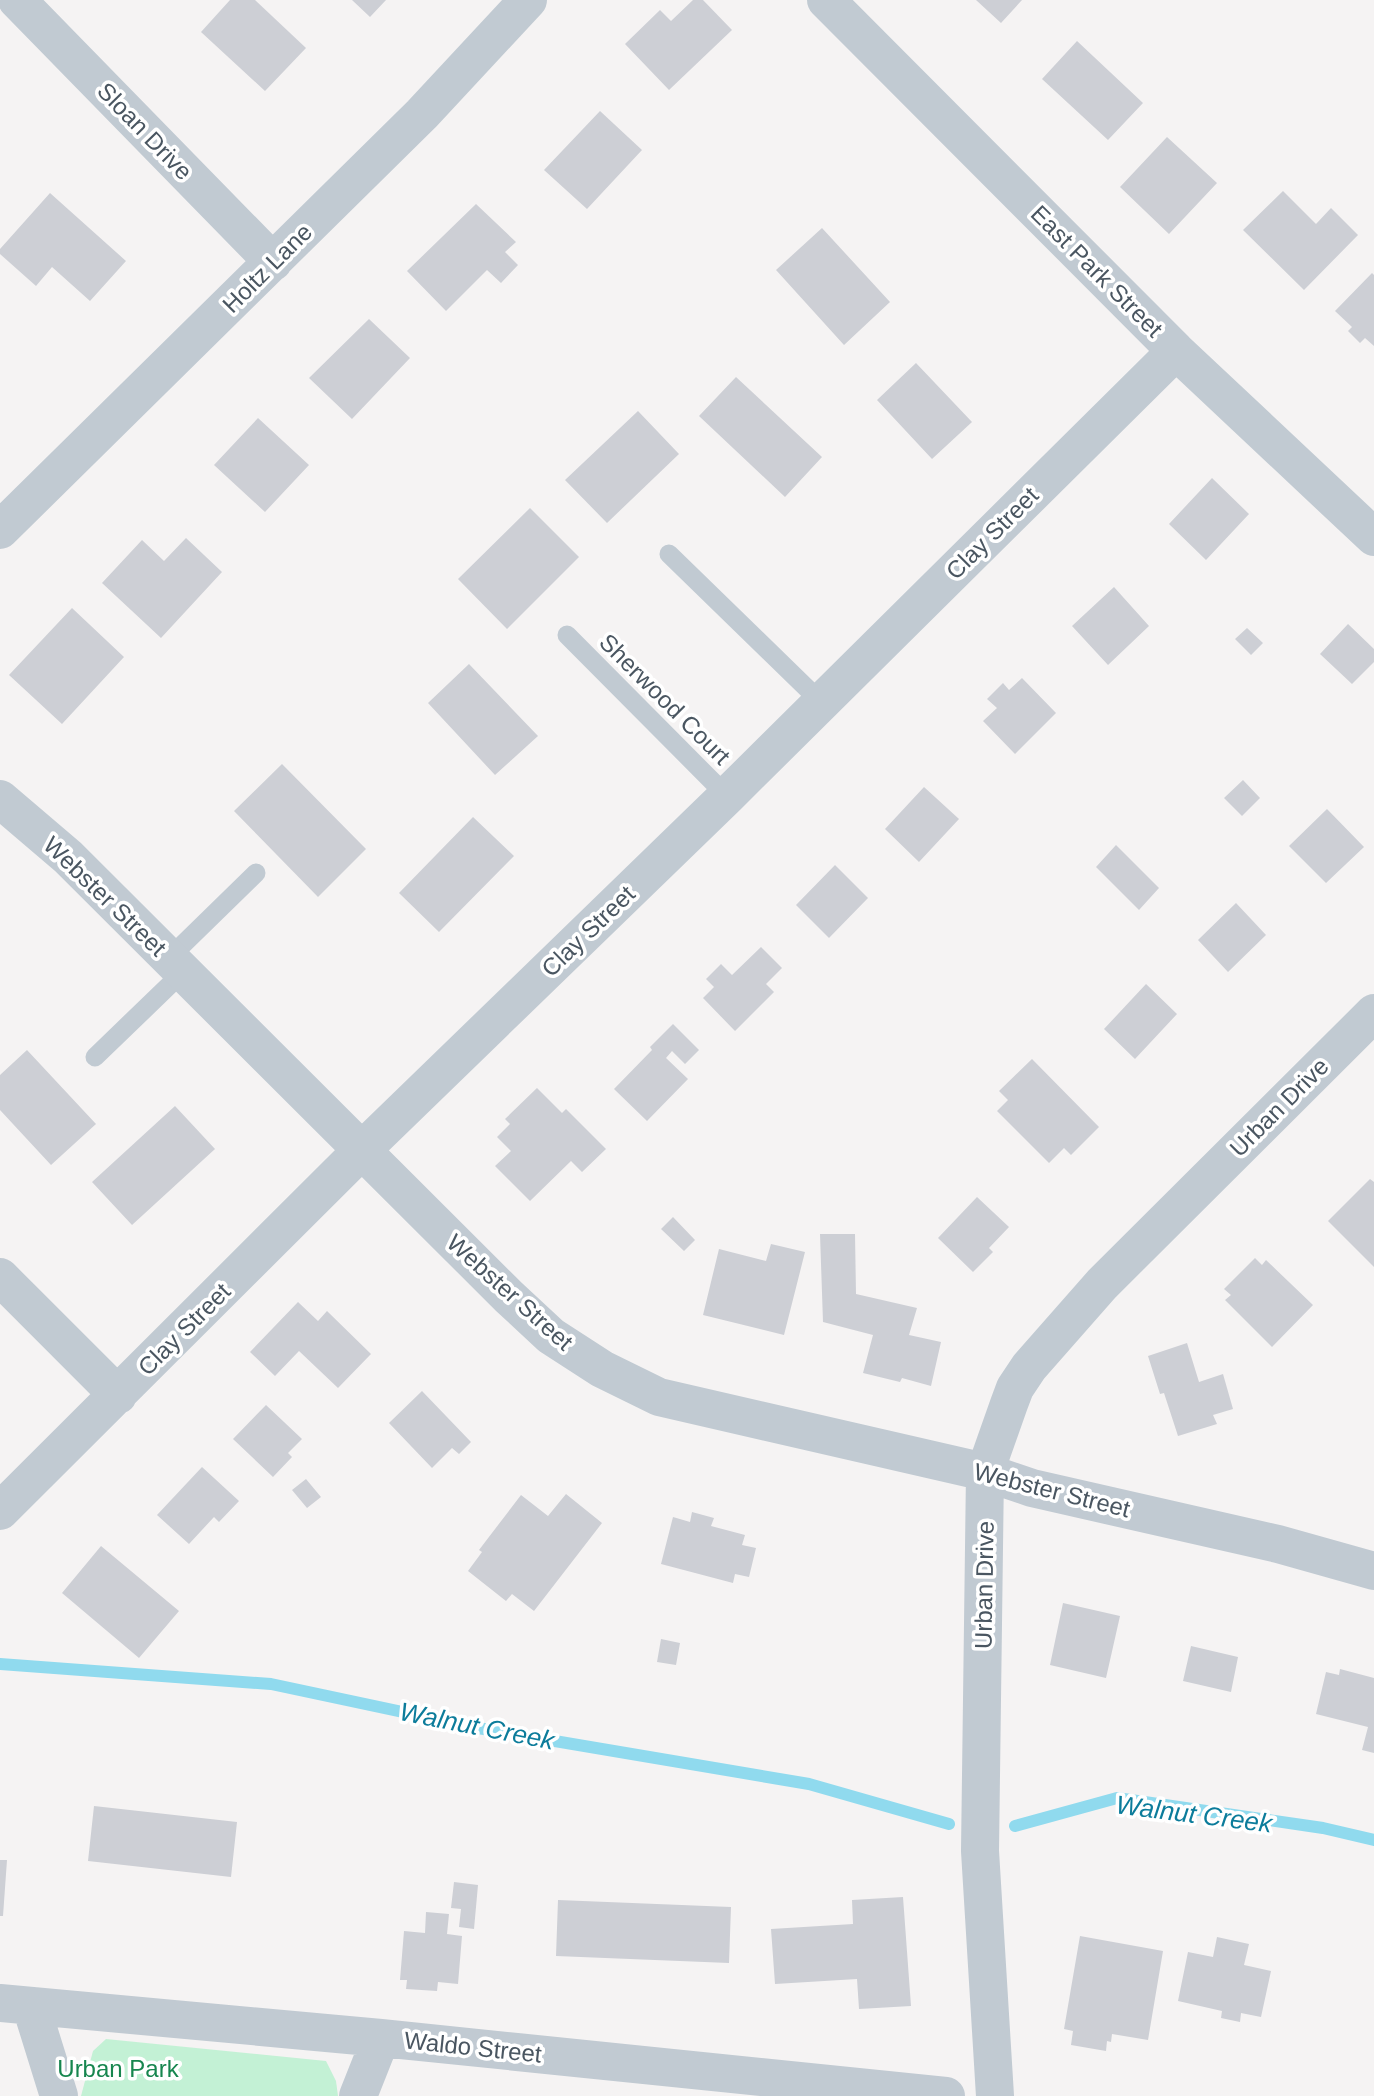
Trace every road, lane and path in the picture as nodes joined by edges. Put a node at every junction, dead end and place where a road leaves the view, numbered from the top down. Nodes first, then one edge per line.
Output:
1 (17, 0) edge
2 (528, 0) edge
3 (826, 0) edge
4 (273, 262) junction
5 (1176, 351) junction
6 (0, 530) edge
7 (1374, 537) edge
8 (669, 554) dead end
9 (567, 635) dead end
10 (821, 702) junction
11 (727, 796) junction
12 (0, 799) edge
13 (256, 873) dead end
14 (176, 965) junction
15 (1374, 1013) edge
16 (95, 1057) dead end
17 (362, 1150) junction
18 (0, 1278) edge
19 (118, 1395) junction
20 (985, 1472) junction
21 (0, 1511) edge
22 (1374, 1571) edge
23 (16, 2005) edge
24 (381, 2038) junction
25 (59, 2096) edge
26 (358, 2096) edge
27 (946, 2096) edge
28 (995, 2096) edge

1 - 4 street, Sloan Drive
2 - 4 street, Holtz Lane
3 - 5 street, East Park Street
4 - 6 street, Holtz Lane
5 - 7 street, East Park Street
5 - 10 street, Clay Street
8 - 10 lane
9 - 11 lane, Sherwood Court
10 - 11 street, Clay Street
11 - 17 street, Clay Street
12 - 14 street, Webster Street
13 - 14 lane
14 - 16 lane
14 - 17 street, Webster Street
15 - 20 street, Urban Drive
17 - 19 street, Clay Street
17 - 20 street, Webster Street
18 - 19 street
19 - 21 street, Clay Street
20 - 22 street, Webster Street
20 - 28 street, Urban Drive
23 - 24 street, Waldo Street
23 - 25 street
24 - 26 street
24 - 27 street, Waldo Street

